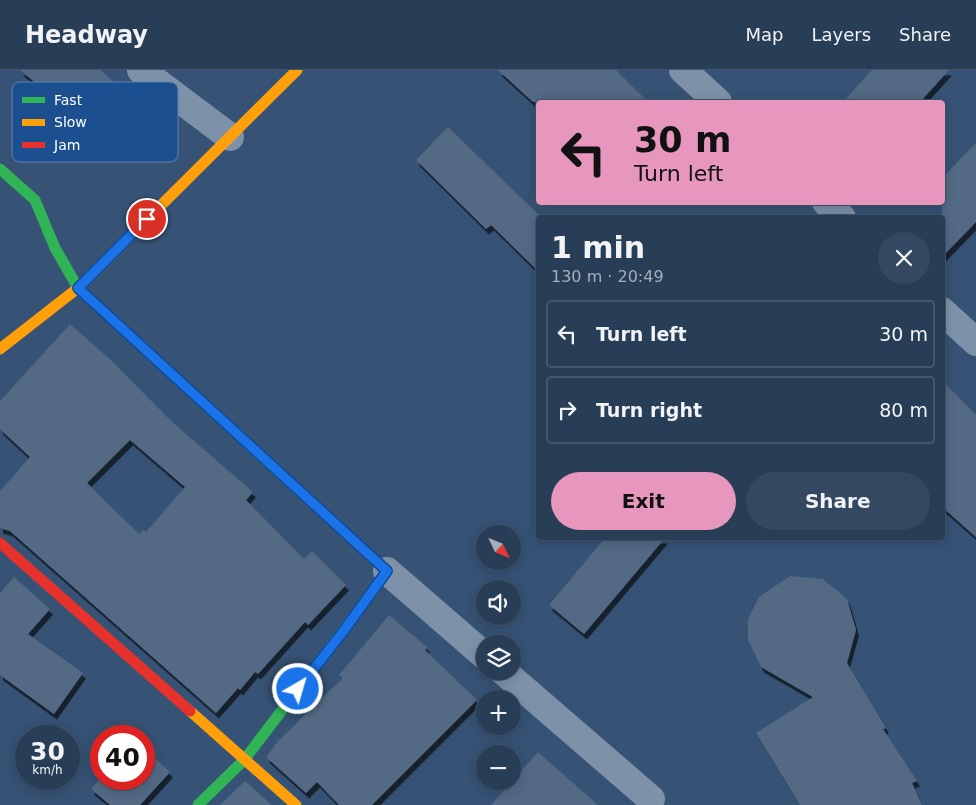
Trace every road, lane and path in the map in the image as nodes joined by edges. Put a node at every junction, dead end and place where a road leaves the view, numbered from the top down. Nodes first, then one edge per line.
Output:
1 (141, 70) edge
2 (297, 70) edge
3 (683, 70) edge
4 (157, 82) edge
5 (178, 98) edge
6 (716, 100) edge
7 (230, 137) junction
8 (0, 168) edge
9 (829, 205) edge
10 (839, 215) edge
11 (78, 288) junction
12 (945, 314) edge
13 (976, 342) edge
14 (0, 349) edge
15 (0, 543) edge
16 (387, 571) junction
17 (476, 648) edge
18 (513, 680) edge
19 (244, 760) junction
20 (651, 800) dead end
21 (198, 805) edge
22 (296, 805) edge

1 - 4 street
2 - 7 street
3 - 6 street
5 - 7 street
7 - 11 street
8 - 11 street
9 - 10 street
11 - 14 street
11 - 16 street
12 - 13 street
15 - 19 street
16 - 17 street
16 - 19 street
18 - 20 street
19 - 21 street
19 - 22 street

